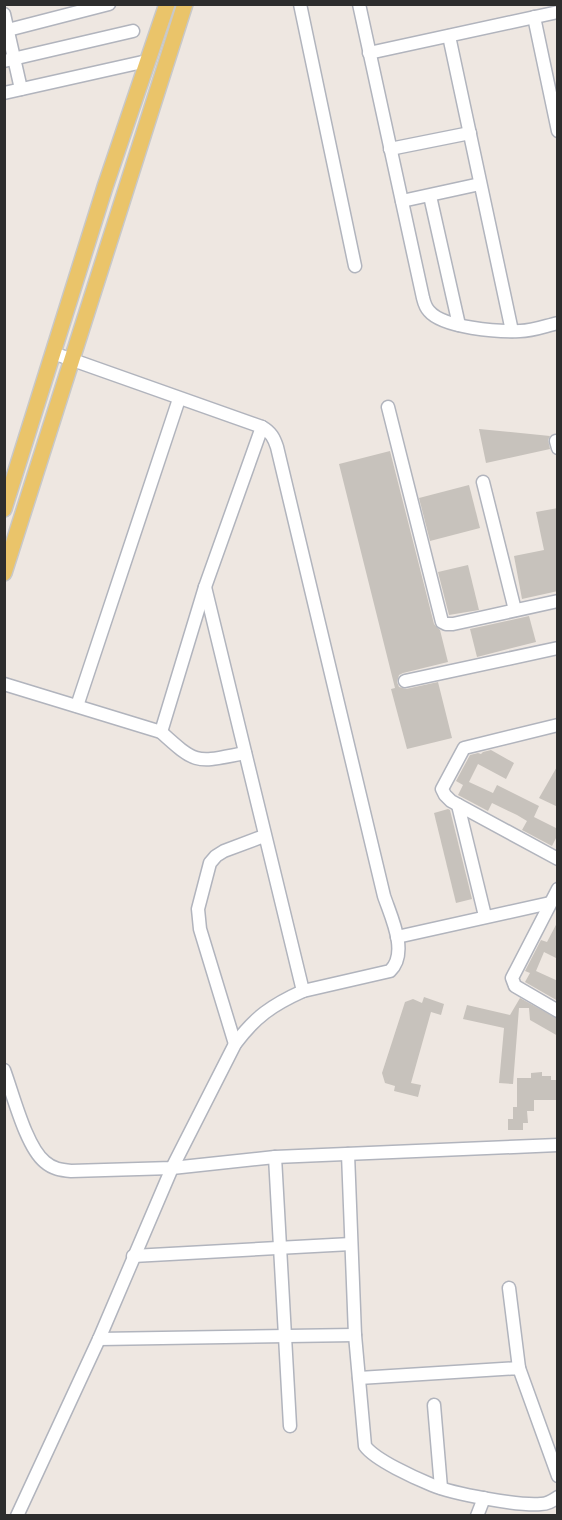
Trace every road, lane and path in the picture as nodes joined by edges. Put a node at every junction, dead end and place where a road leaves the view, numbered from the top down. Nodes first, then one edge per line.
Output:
1 (109, 4) edge
2 (167, 4) edge
3 (185, 4) edge
4 (300, 4) edge
5 (359, 4) edge
6 (558, 12) edge
7 (4, 14) edge
8 (534, 17) junction
9 (6, 31) edge
10 (133, 31) dead end
11 (449, 36) junction
12 (369, 53) junction
13 (9, 60) edge
14 (147, 61) junction
15 (21, 89) junction
16 (4, 93) edge
17 (556, 116) edge
18 (558, 131) edge
19 (470, 133) junction
20 (390, 149) junction
21 (480, 184) junction
22 (429, 196) junction
23 (402, 201) junction
24 (355, 266) dead end
25 (558, 322) edge
26 (459, 325) junction
27 (512, 331) junction
28 (53, 353) junction
29 (72, 361) junction
30 (179, 399) junction
31 (388, 406) dead end
32 (262, 427) junction
33 (483, 482) dead end
34 (4, 509) edge
35 (4, 573) edge
36 (205, 587) junction
37 (558, 601) edge
38 (515, 610) junction
39 (558, 648) edge
40 (405, 681) dead end
41 (4, 684) edge
42 (77, 706) junction
43 (558, 725) edge
44 (161, 732) junction
45 (245, 753) junction
46 (458, 805) junction
47 (264, 836) junction
48 (558, 860) edge
49 (558, 889) edge
50 (550, 903) junction
51 (485, 916) junction
52 (397, 937) junction
53 (303, 991) junction
54 (558, 1011) edge
55 (235, 1044) junction
56 (4, 1070) edge
57 (558, 1145) edge
58 (348, 1154) junction
59 (275, 1157) junction
60 (172, 1168) junction
61 (351, 1244) junction
62 (280, 1249) junction
63 (133, 1256) junction
64 (508, 1288) dead end
65 (355, 1335) junction
66 (285, 1336) junction
67 (99, 1338) junction
68 (519, 1368) junction
69 (359, 1378) junction
70 (435, 1405) dead end
71 (290, 1426) dead end
72 (558, 1476) edge
73 (441, 1488) junction
74 (558, 1497) edge
75 (484, 1498) junction
76 (17, 1515) edge
77 (477, 1515) edge

1 - 9 street
2 - 14 main road
3 - 29 main road
4 - 24 street
5 - 12 street
6 - 8 street
7 - 9 street
8 - 11 street
8 - 17 street
9 - 13 street
10 - 13 street
11 - 12 street
11 - 19 street
12 - 20 street
13 - 15 street
14 - 15 street
14 - 28 main road
15 - 16 street
17 - 18 street
19 - 20 street
19 - 21 street
20 - 23 street
21 - 22 street
21 - 27 street
22 - 23 street
22 - 26 street
23 - 26 street
25 - 27 street
26 - 27 street
28 - 29 street
28 - 34 main road
29 - 30 street
29 - 35 main road
30 - 32 street
30 - 42 street
31 - 38 street
32 - 36 street
32 - 52 street
33 - 38 street
36 - 44 street
36 - 45 street
37 - 38 street
39 - 40 street
41 - 42 street
42 - 44 street
43 - 46 street
44 - 45 street
45 - 47 street
46 - 48 street
46 - 51 street
47 - 53 street
47 - 55 street
49 - 50 street
50 - 51 street
50 - 54 street
51 - 52 street
52 - 53 street
53 - 55 street
55 - 60 street
56 - 60 street
57 - 58 street
58 - 59 street
58 - 61 street
59 - 60 street
59 - 62 street
60 - 63 street
61 - 62 street
61 - 65 street
62 - 63 street
62 - 66 street
63 - 67 street
64 - 68 street
65 - 66 street
65 - 69 street
66 - 67 street
66 - 71 street
67 - 76 street
68 - 69 street
68 - 72 street
69 - 73 street
70 - 73 street
73 - 75 street
74 - 75 street
75 - 77 street

